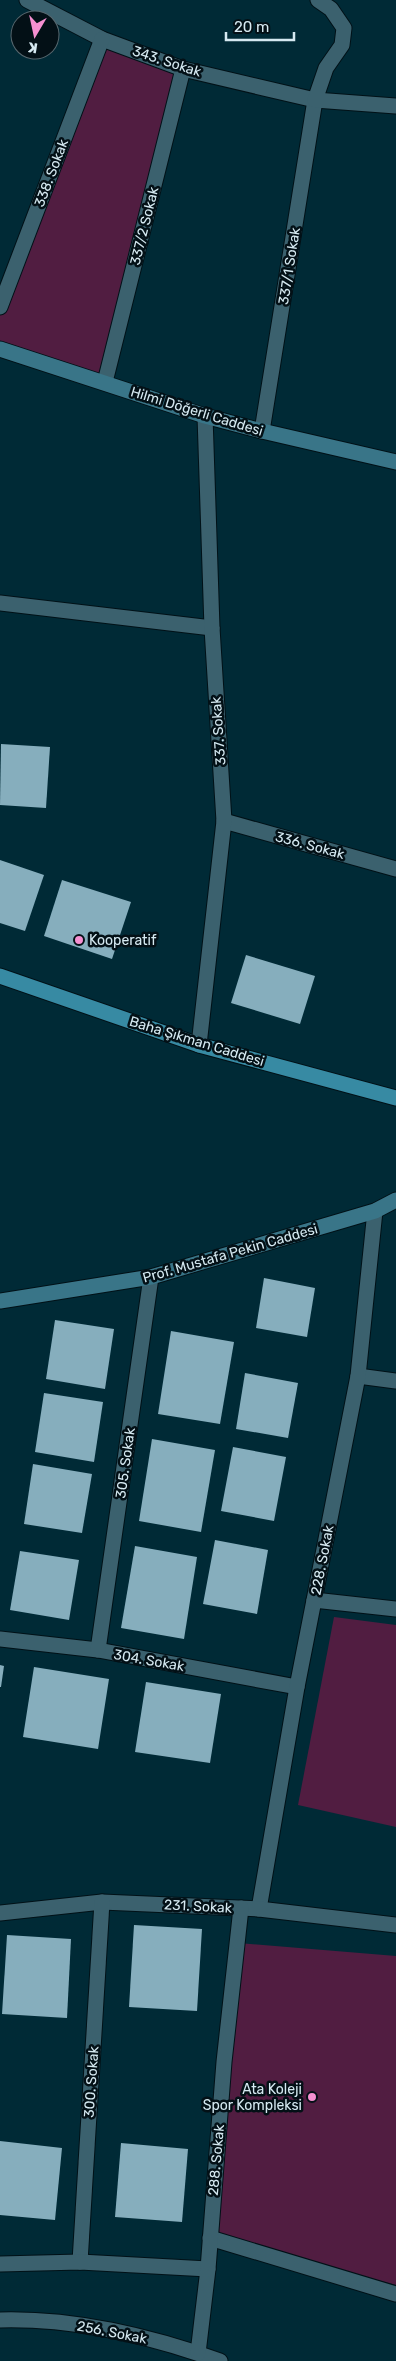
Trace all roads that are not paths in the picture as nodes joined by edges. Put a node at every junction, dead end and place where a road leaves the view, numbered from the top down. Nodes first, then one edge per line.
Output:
1 (27, 0) edge
2 (318, 0) edge
3 (102, 39) junction
4 (183, 69) junction
5 (315, 100) junction
6 (396, 106) edge
7 (0, 307) edge
8 (0, 350) edge
9 (106, 382) junction
10 (204, 416) junction
11 (262, 432) junction
12 (396, 462) edge
13 (0, 603) edge
14 (212, 628) junction
15 (224, 821) junction
16 (396, 868) edge
17 (0, 976) edge
18 (198, 1045) junction
19 (396, 1098) edge
20 (396, 1200) edge
21 (376, 1211) junction
22 (151, 1277) junction
23 (0, 1302) edge
24 (358, 1376) junction
25 (396, 1381) edge
26 (314, 1600) junction
27 (396, 1609) edge
28 (0, 1639) edge
29 (98, 1650) junction
30 (297, 1687) junction
31 (102, 1902) junction
32 (240, 1908) junction
33 (259, 1909) junction
34 (0, 1913) edge
35 (396, 1925) edge
36 (210, 2238) junction
37 (80, 2262) junction
38 (0, 2264) edge
39 (208, 2269) junction
40 (396, 2294) edge
41 (0, 2320) edge
42 (198, 2353) junction
43 (220, 2361) edge

1 - 3 street, 343. Sokak
2 - 5 street, 337/1 Sokak
3 - 4 street, 343. Sokak
3 - 7 street, 338. Sokak
4 - 5 street, 343. Sokak
4 - 9 street, 337/2 Sokak
5 - 6 street, 343. Sokak
5 - 11 street, 337/1 Sokak
8 - 9 street, Hilmi Döğerli Caddesi
9 - 10 street, Hilmi Döğerli Caddesi
10 - 11 street, Hilmi Döğerli Caddesi
10 - 14 street, 337. Sokak
11 - 12 street, Hilmi Döğerli Caddesi
13 - 14 street
14 - 15 street, 337. Sokak
15 - 16 street, 336. Sokak
15 - 18 street, 337. Sokak
17 - 18 main road, Baha Şıkman Caddesi
18 - 19 main road, Baha Şıkman Caddesi
20 - 21 street, Prof. Mustafa Pekin Caddesi
21 - 22 street, Prof. Mustafa Pekin Caddesi
21 - 24 street, 228. Sokak
22 - 23 street, Prof. Mustafa Pekin Caddesi
22 - 29 street, 305. Sokak
24 - 25 street
24 - 26 street, 228. Sokak
26 - 27 street
26 - 30 street, 228. Sokak
28 - 29 street, 304. Sokak
29 - 30 street, 304. Sokak
30 - 33 street, 228. Sokak
31 - 32 street, 231. Sokak
31 - 34 street, 231. Sokak
31 - 37 street, 300. Sokak
32 - 33 street, 231. Sokak
32 - 36 street, 288. Sokak
33 - 35 street, 231. Sokak
36 - 39 street, 288. Sokak
36 - 40 street
37 - 38 street
37 - 39 street
39 - 42 street, 288. Sokak
41 - 42 street, 256. Sokak
42 - 43 street, 256. Sokak

